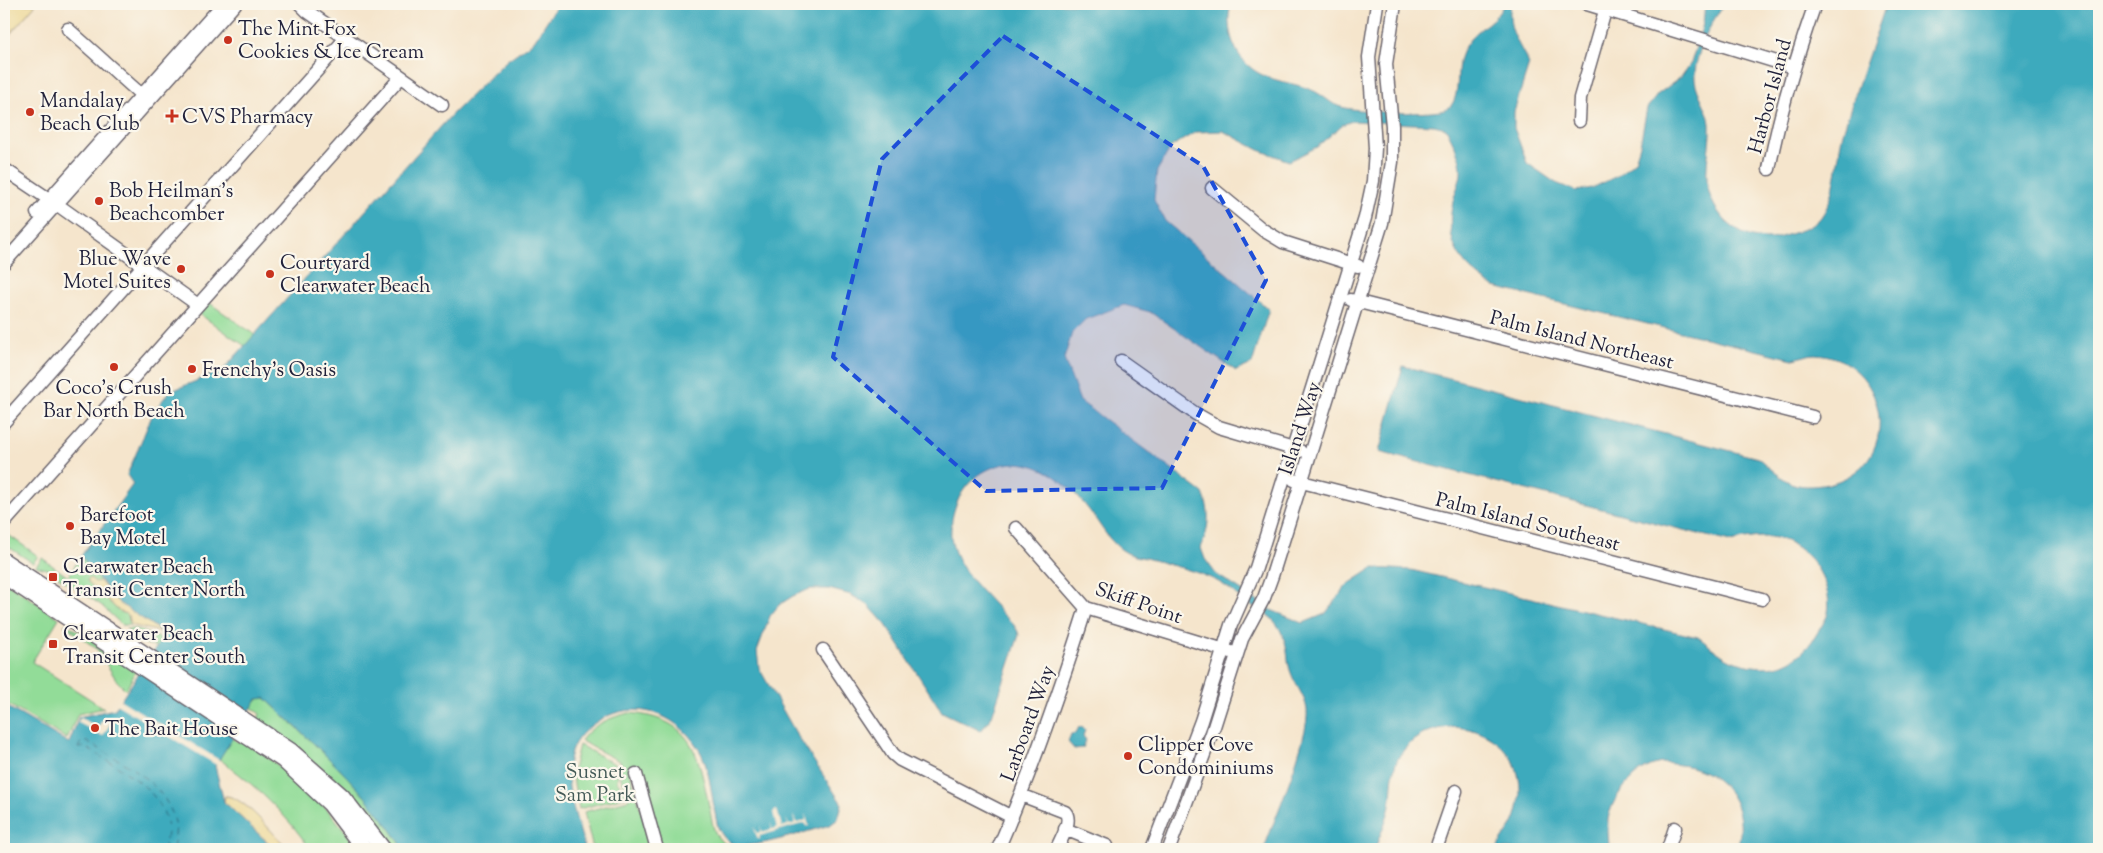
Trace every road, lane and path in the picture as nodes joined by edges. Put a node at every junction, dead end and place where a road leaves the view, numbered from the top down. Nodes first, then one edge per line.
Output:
1 (223, 4) edge
2 (235, 4) edge
3 (300, 4) edge
4 (1377, 4) edge
5 (1395, 4) edge
6 (1587, 4) edge
7 (1816, 4) edge
8 (1607, 7) edge
9 (68, 29) dead end
10 (346, 38) junction
11 (1793, 67) junction
12 (401, 77) junction
13 (145, 98) junction
14 (442, 105) dead end
15 (1578, 121) dead end
16 (4, 169) edge
17 (1769, 169) dead end
18 (1212, 188) dead end
19 (52, 202) junction
20 (4, 251) edge
21 (4, 263) edge
22 (1351, 264) junction
23 (143, 266) junction
24 (1368, 269) junction
25 (1341, 297) junction
26 (1358, 302) junction
27 (198, 305) junction
28 (1121, 360) dead end
29 (1813, 417) dead end
30 (4, 422) edge
31 (1294, 449) junction
32 (1310, 454) junction
33 (1284, 478) junction
34 (1301, 482) junction
35 (4, 523) edge
36 (1016, 528) dead end
37 (4, 561) edge
38 (4, 576) edge
39 (1762, 599) dead end
40 (1086, 608) junction
41 (1223, 649) junction
42 (823, 650) dead end
43 (1236, 653) junction
44 (142, 660) junction
45 (246, 728) junction
46 (636, 774) dead end
47 (1456, 791) dead end
48 (1022, 795) junction
49 (1012, 817) junction
50 (1675, 828) dead end
51 (1065, 829) junction
52 (1155, 844) edge
53 (1107, 846) dead end
54 (1170, 847) edge
55 (364, 849) edge
56 (383, 849) edge
57 (657, 849) edge
58 (998, 849) edge
59 (1057, 849) edge
60 (1436, 849) edge
61 (1668, 849) edge

1 - 13 street
2 - 13 street
3 - 10 street
4 - 22 street, Island Way
5 - 24 street, Island Way
6 - 8 street
7 - 11 street, Harbor Island
8 - 11 street
8 - 15 street
9 - 13 street
10 - 12 street
10 - 23 street
11 - 17 street, Harbor Island
12 - 14 street
12 - 27 street
13 - 19 street
16 - 19 street
18 - 22 street
19 - 20 street
19 - 21 street
19 - 23 street
22 - 24 street
22 - 25 street, Island Way
23 - 27 street
23 - 30 street
24 - 26 street, Island Way
25 - 26 street, Palm Island Northeast
25 - 31 street, Island Way
26 - 29 street, Palm Island Northeast
26 - 32 street, Island Way
27 - 35 street
28 - 31 street
31 - 32 street
31 - 33 street, Island Way
32 - 34 street, Island Way
33 - 34 street, Palm Island Southeast
33 - 41 street, Island Way
34 - 39 street, Palm Island Southeast
34 - 43 street, Island Way
36 - 40 street, Skiff Point
37 - 44 main road
38 - 44 main road
40 - 41 street, Skiff Point
40 - 48 street, Larboard Way
41 - 43 street, Skiff Point
41 - 52 street, Island Way
42 - 49 street
43 - 54 street, Island Way
44 - 45 main road
45 - 55 main road
45 - 56 main road
46 - 57 street
47 - 60 street
48 - 49 street, Larboard Way
48 - 51 street
49 - 58 street, Larboard Way
50 - 61 street
51 - 53 street
51 - 59 street
52 - 54 street

